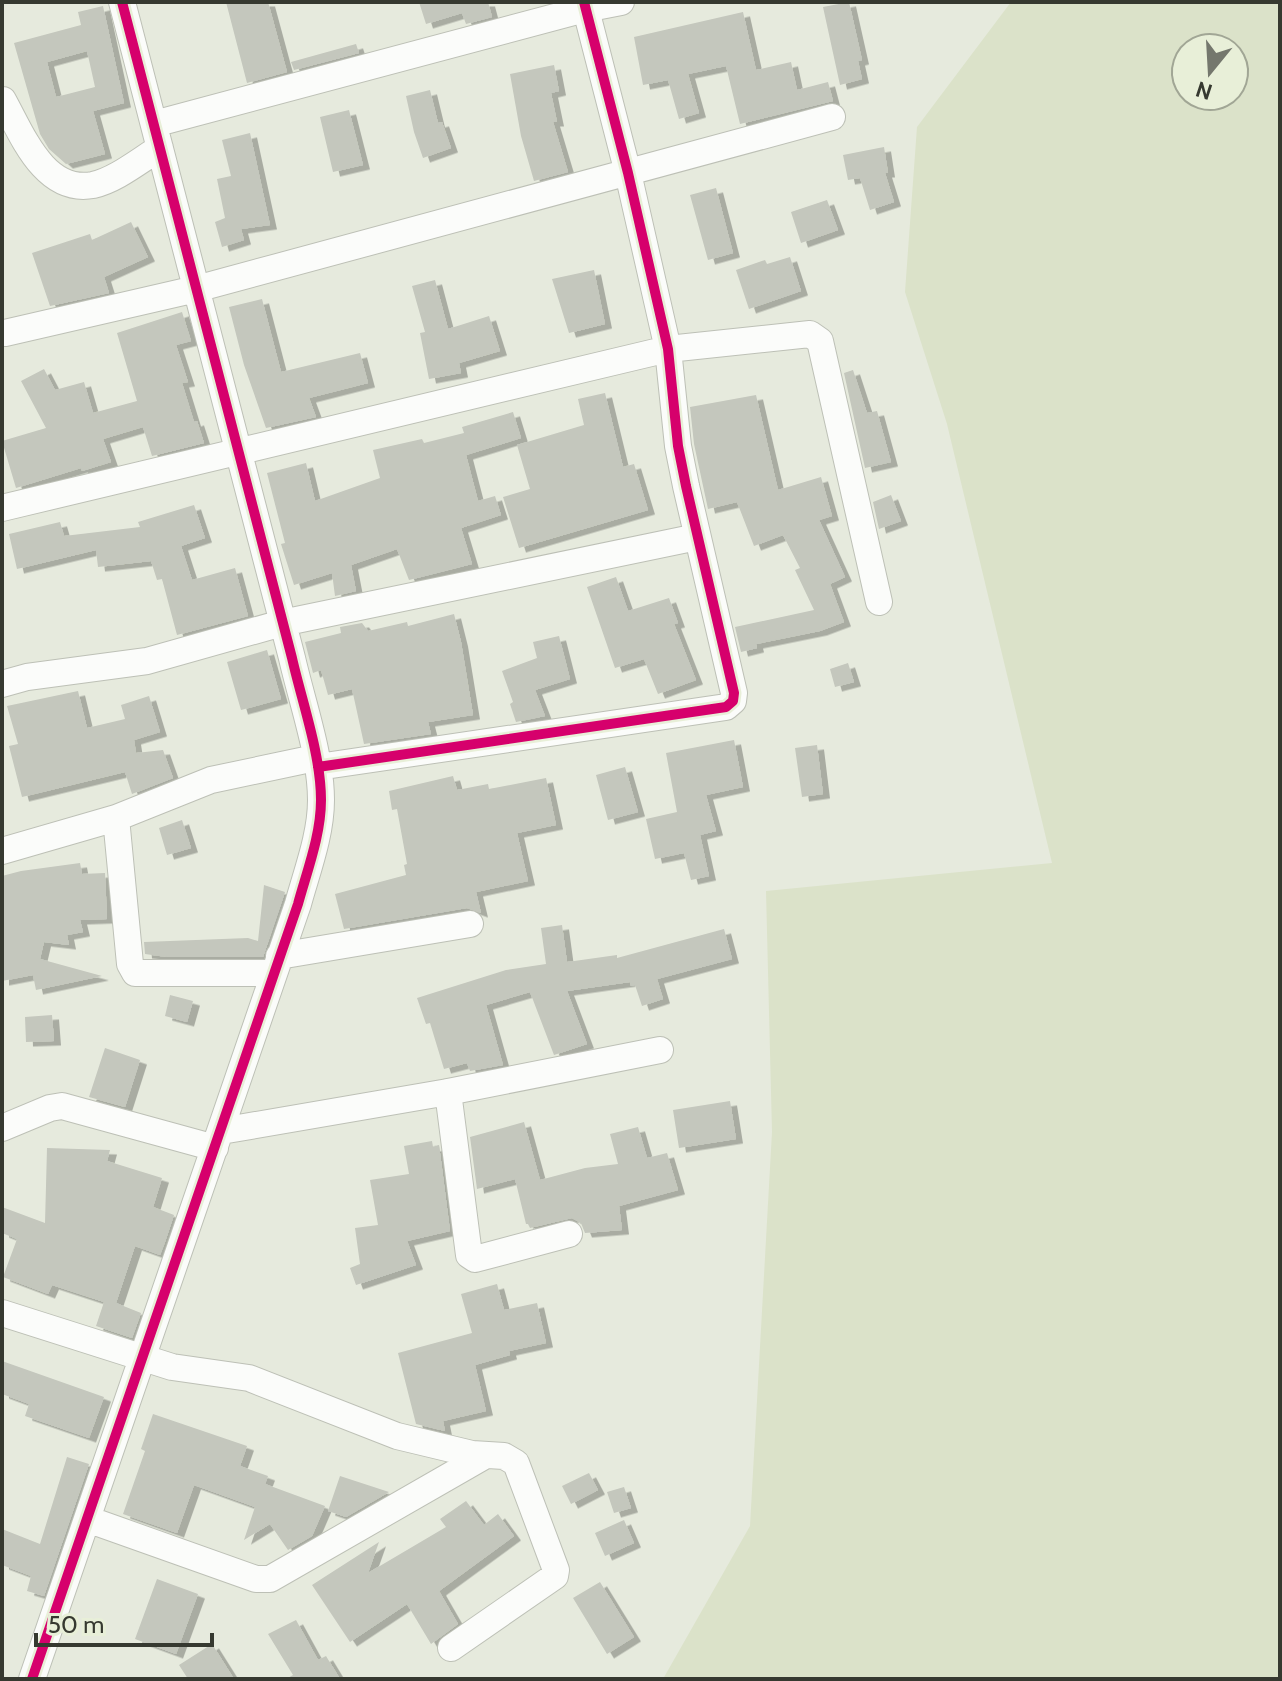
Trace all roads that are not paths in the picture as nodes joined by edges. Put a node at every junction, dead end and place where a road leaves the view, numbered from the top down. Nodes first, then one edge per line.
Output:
1 (122, 2) edge
2 (621, 2) edge
3 (584, 5) edge
4 (3, 100) edge
5 (832, 117) dead end
6 (157, 136) junction
7 (628, 173) junction
8 (196, 289) junction
9 (5, 333) dead end
10 (668, 349) junction
11 (238, 452) junction
12 (2, 508) edge
13 (697, 537) junction
14 (879, 602) dead end
15 (282, 623) junction
16 (2, 684) edge
17 (316, 763) junction
18 (116, 818) junction
19 (2, 851) edge
20 (470, 924) dead end
21 (276, 964) junction
22 (660, 1050) dead end
23 (448, 1092) junction
24 (2, 1128) edge
25 (218, 1140) junction
26 (569, 1234) dead end
27 (2, 1313) edge
28 (143, 1359) junction
29 (486, 1455) junction
30 (87, 1519) junction
31 (451, 1648) dead end
32 (32, 1679) edge

1 - 6 street
2 - 3 street
3 - 6 street
3 - 7 street
4 - 6 street
5 - 7 street
6 - 8 street
7 - 8 street
7 - 10 street
8 - 9 street
8 - 11 street
10 - 11 street
10 - 13 street
10 - 14 street
11 - 12 street
11 - 15 street
13 - 15 street
13 - 17 street
15 - 16 street
15 - 17 street
17 - 18 street
17 - 21 street
18 - 19 street
18 - 21 street
20 - 21 street
21 - 25 street
22 - 23 street
23 - 25 street
23 - 26 street
24 - 25 street
25 - 28 street
27 - 28 street
28 - 29 street
28 - 30 street
29 - 30 street
29 - 31 street
30 - 32 street

